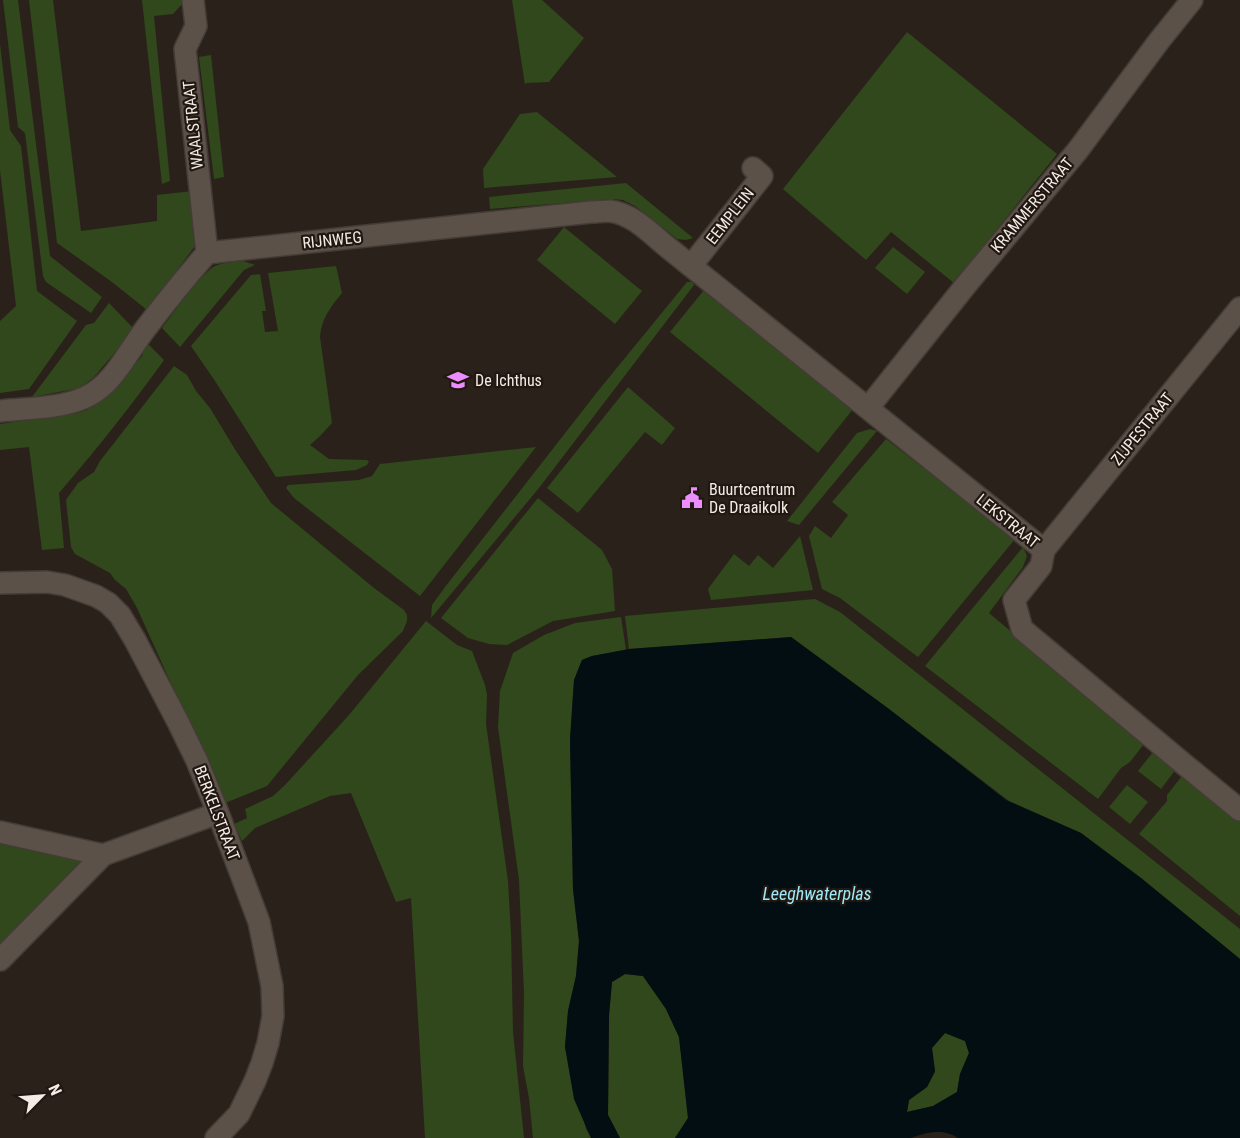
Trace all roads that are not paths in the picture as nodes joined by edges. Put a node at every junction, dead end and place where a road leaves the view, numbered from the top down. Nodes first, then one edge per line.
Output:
1 (193, 0) edge
2 (1192, 0) edge
3 (753, 168) dead end
4 (207, 253) junction
5 (691, 266) junction
6 (710, 282) joint
7 (1240, 308) edge
8 (868, 408) junction
9 (0, 411) edge
10 (1044, 550) junction
11 (0, 583) edge
12 (1240, 810) edge
13 (218, 813) junction
14 (0, 832) edge
15 (104, 855) junction
16 (0, 960) edge
17 (216, 1138) edge

1 - 4 street, WAALSTRAAT
2 - 8 street, KRAMMERSTRAAT
3 - 5 street, EEMPLEIN
4 - 5 street, RIJNWEG
4 - 9 street
5 - 6 street, RIJNWEG
6 - 8 street, LEKSTRAAT
7 - 10 street, ZIJPESTRAAT
8 - 10 street, LEKSTRAAT
10 - 12 street, LEKSTRAAT
11 - 13 street, BERKELSTRAAT
13 - 15 street
13 - 17 street, BERKELSTRAAT
14 - 15 street
15 - 16 street

